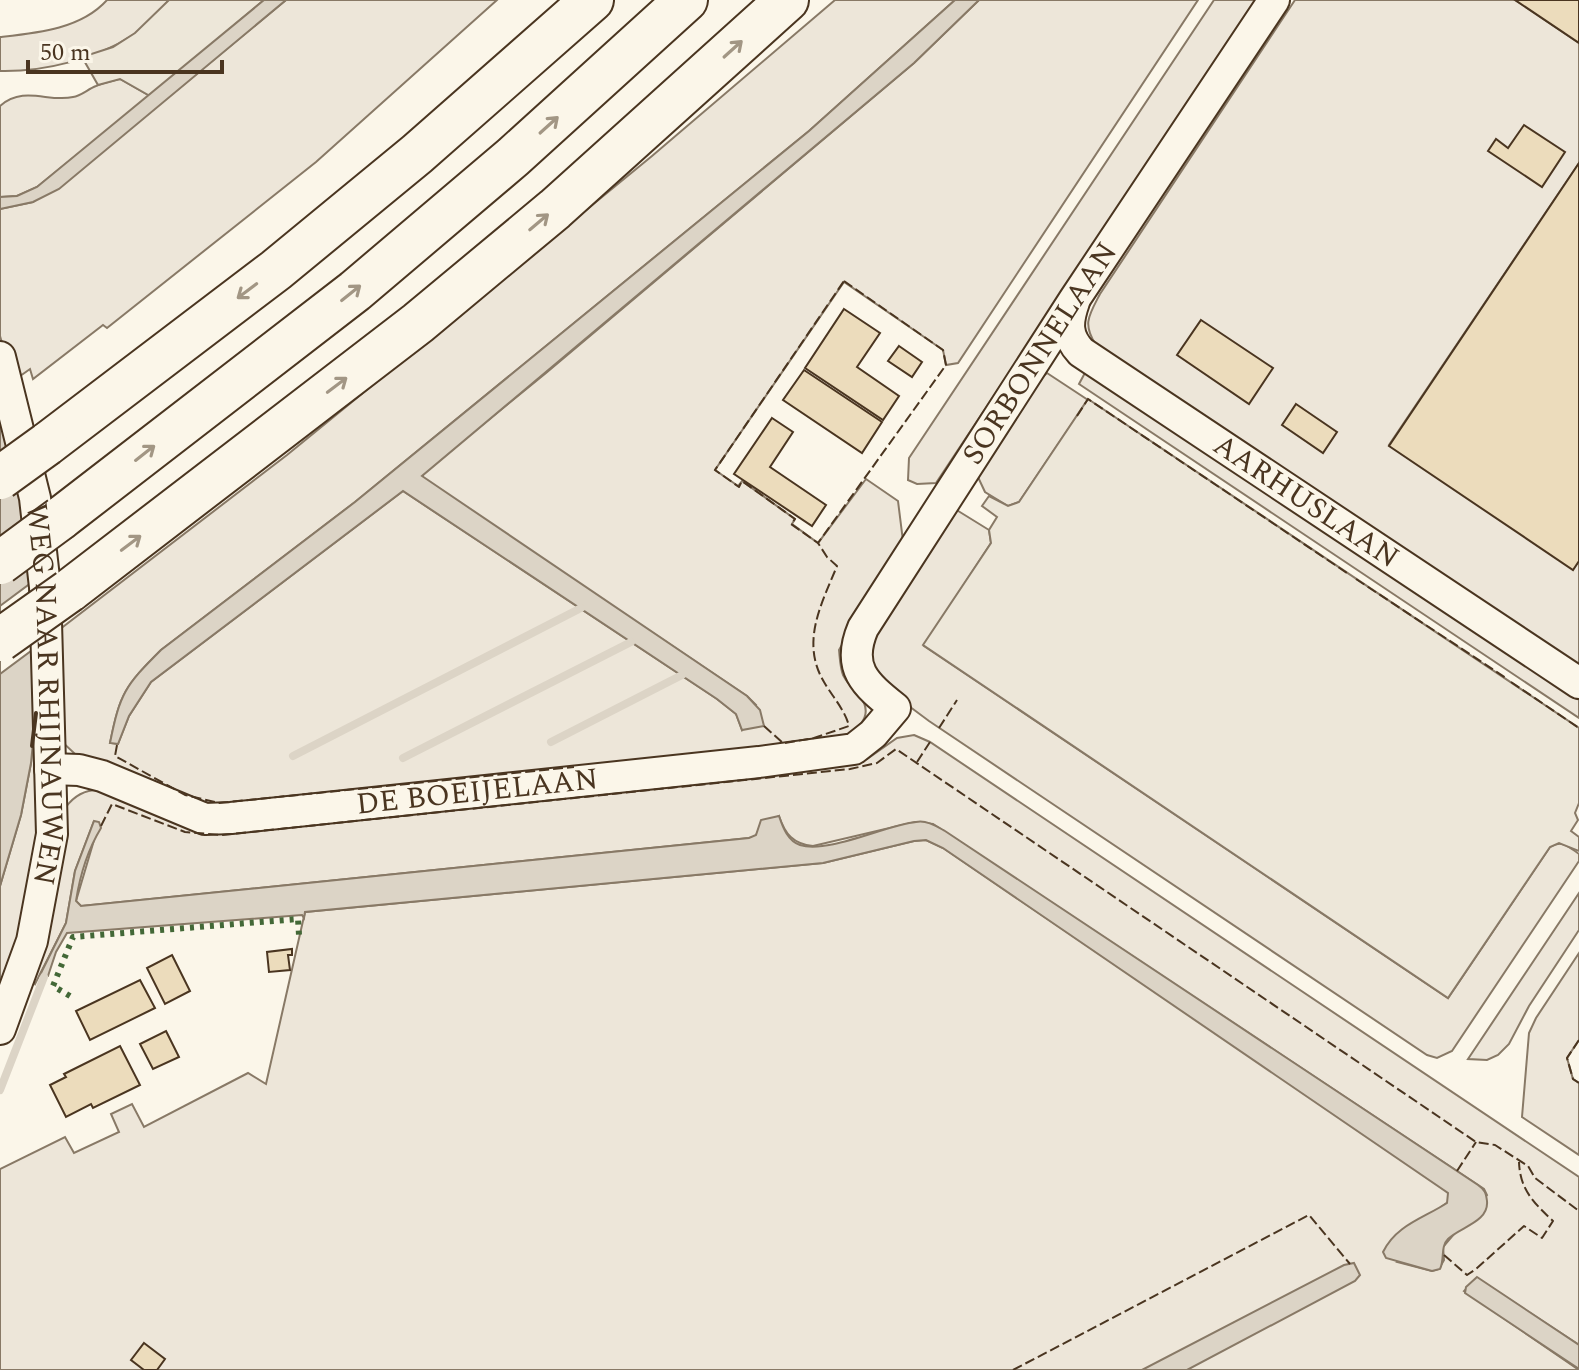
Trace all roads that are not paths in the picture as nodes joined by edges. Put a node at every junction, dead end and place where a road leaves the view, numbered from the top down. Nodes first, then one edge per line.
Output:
1 (562, 0) edge
2 (592, 0) edge
3 (686, 0) edge
4 (787, 0) edge
5 (1274, 0) edge
6 (417, 154) junction
7 (1074, 300) junction
8 (0, 357) edge
9 (0, 478) edge
10 (0, 563) edge
11 (0, 640) edge
12 (1579, 683) edge
13 (895, 708) joint
14 (50, 769) junction
15 (0, 1029) edge

1 - 6 highway
2 - 6 highway
10 -> 3 highway, bridge
11 -> 4 highway, bridge
5 - 7 street, SORBONNELAAN
6 -> 9 highway, bridge
7 - 12 street, AARHUSLAAN
7 - 13 street, SORBONNELAAN
8 - 14 street, WEG NAAR RHIJNAUWEN
13 - 14 street, DE BOEIJELAAN
14 - 15 street, WEG NAAR RHIJNAUWEN

